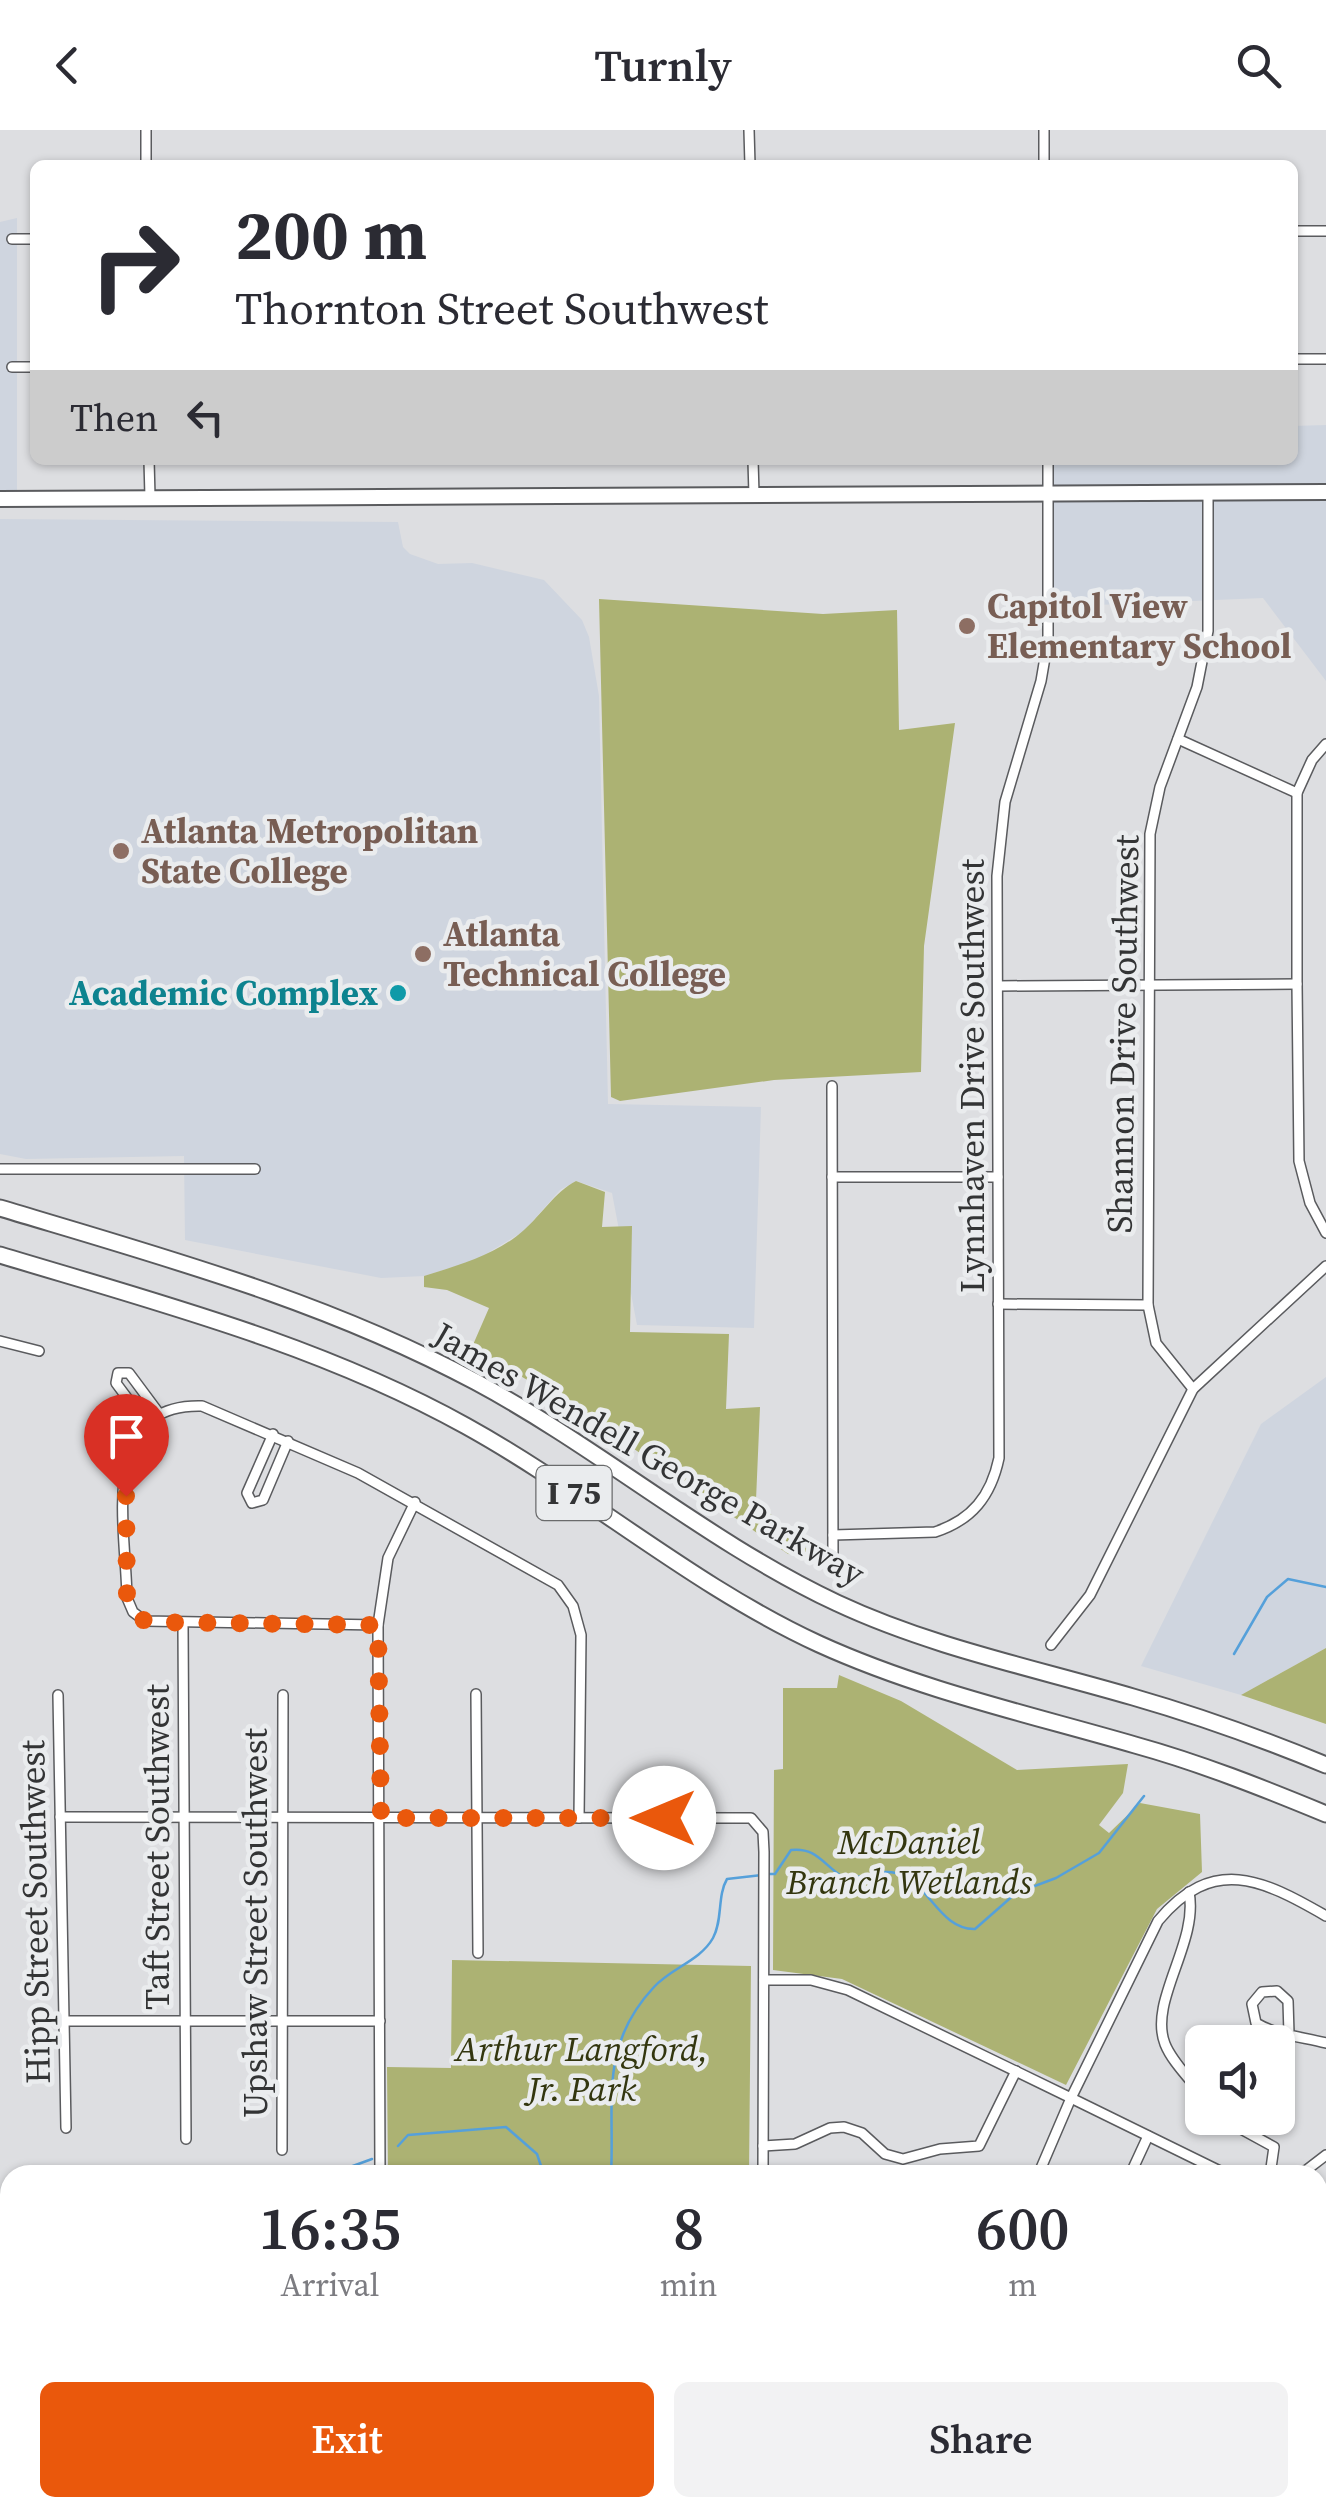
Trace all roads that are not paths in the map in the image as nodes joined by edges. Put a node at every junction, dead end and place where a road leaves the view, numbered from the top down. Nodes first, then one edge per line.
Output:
1 (146, 130) edge
2 (750, 130) edge
3 (1044, 130) edge
4 (146, 160) edge
5 (750, 160) edge
6 (1044, 160) edge
7 (1326, 230) edge
8 (1298, 231) edge
9 (12, 239) dead end
10 (30, 239) edge
11 (1298, 359) edge
12 (1326, 359) edge
13 (30, 367) edge
14 (12, 368) dead end
15 (149, 465) edge
16 (754, 465) edge
17 (1048, 465) edge
18 (1326, 492) edge
19 (1048, 494) junction
20 (1208, 494) junction
21 (754, 495) junction
22 (150, 498) junction
23 (0, 499) edge
24 (1178, 739) junction
25 (1326, 744) edge
26 (1297, 793) junction
27 (1297, 984) junction
28 (1147, 985) junction
29 (998, 986) junction
30 (832, 1086) dead end
31 (0, 1169) edge
32 (255, 1170) dead end
33 (832, 1177) junction
34 (998, 1177) junction
35 (0, 1208) edge
36 (1326, 1233) edge
37 (0, 1255) edge
38 (1326, 1266) edge
39 (998, 1304) junction
40 (1148, 1305) junction
41 (0, 1341) edge
42 (39, 1351) dead end
43 (1193, 1390) junction
44 (158, 1412) junction
45 (146, 1422) junction
46 (272, 1434) junction
47 (288, 1441) junction
48 (415, 1502) junction
49 (833, 1535) junction
50 (833, 1568) dead end
51 (184, 1625) junction
52 (378, 1625) junction
53 (1051, 1645) dead end
54 (476, 1694) dead end
55 (58, 1695) dead end
56 (282, 1695) dead end
57 (1326, 1765) edge
58 (1326, 1814) edge
59 (60, 1817) junction
60 (184, 1817) junction
61 (282, 1818) junction
62 (381, 1818) junction
63 (478, 1818) junction
64 (579, 1818) junction
65 (1189, 1892) junction
66 (1326, 1916) edge
67 (478, 1954) dead end
68 (764, 1980) junction
69 (65, 2021) junction
70 (184, 2021) junction
71 (282, 2021) junction
72 (380, 2021) junction
73 (1289, 2034) joint
74 (1295, 2035) edge
75 (1326, 2042) edge
76 (1016, 2071) junction
77 (1185, 2072) edge
78 (1071, 2098) junction
79 (66, 2128) dead end
80 (1252, 2135) edge
81 (1148, 2136) junction
82 (186, 2140) dead end
83 (763, 2146) junction
84 (282, 2150) dead end
85 (380, 2165) edge
86 (763, 2165) edge
87 (1042, 2165) edge
88 (1135, 2165) edge
89 (1207, 2165) edge
90 (1271, 2165) edge

1 - 4 street
2 - 5 street
3 - 6 street
7 - 8 street
9 - 10 street
11 - 12 street
13 - 14 street
15 - 22 street
16 - 21 street
17 - 19 street, Lynnhaven Drive Southwest
18 - 20 main road
19 - 20 main road
19 - 21 main road
19 - 29 street, Lynnhaven Drive Southwest
20 - 24 street, Shannon Drive Southwest
21 - 22 main road
22 - 23 main road
24 - 26 street
24 - 28 street, Shannon Drive Southwest
25 - 26 street
26 - 27 street
27 - 28 street
27 - 36 street
28 - 29 street
28 - 40 street, Shannon Drive Southwest
29 - 34 street, Lynnhaven Drive Southwest
30 - 33 street
31 - 32 street
33 - 34 street
33 - 49 street
34 - 39 street, Lynnhaven Drive Southwest
35 - 57 highway, James Wendell George Parkway / I 75
37 - 58 highway, James Wendell George Parkway / I 75
38 - 43 street
39 - 40 street
39 - 49 street, Lynnhaven Drive Southwest
40 - 43 street, Shannon Drive Southwest
41 - 42 street
43 - 53 street
44 - 45 street
44 - 45 street
44 - 46 street
45 - 51 street
46 - 47 street
46 - 47 street
47 - 48 street
48 - 52 street
48 - 64 street
49 - 50 street
51 - 52 street
51 - 60 street, Taft Street Southwest
52 - 62 street
54 - 63 street
55 - 59 street, Hipp Street Southwest
56 - 61 street, Upshaw Street Southwest
59 - 60 street
59 - 69 street, Hipp Street Southwest
60 - 61 street
60 - 70 street, Taft Street Southwest
61 - 62 street
61 - 71 street, Upshaw Street Southwest
62 - 63 street
62 - 72 street
63 - 64 street
63 - 67 street
64 - 68 street
65 - 66 street
65 - 77 street
65 - 78 street
68 - 76 street
68 - 83 street
69 - 70 street
69 - 79 street, Hipp Street Southwest
70 - 71 street
70 - 82 street, Taft Street Southwest
71 - 72 street
71 - 84 street, Upshaw Street Southwest
72 - 85 street
73 - 73 street
74 - 75 street
76 - 78 street
76 - 83 street
78 - 81 street
78 - 87 street
80 - 90 street
81 - 88 street
81 - 89 street
83 - 86 street

